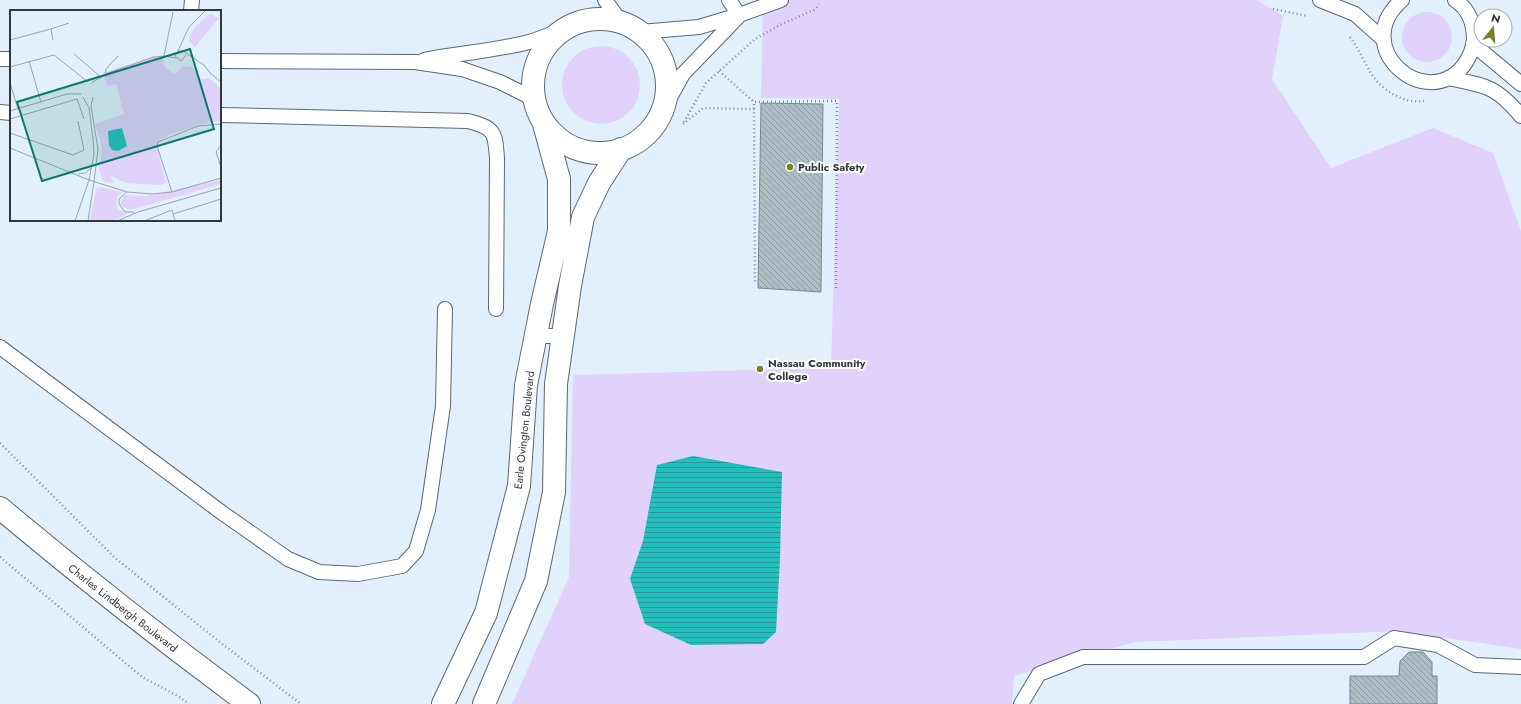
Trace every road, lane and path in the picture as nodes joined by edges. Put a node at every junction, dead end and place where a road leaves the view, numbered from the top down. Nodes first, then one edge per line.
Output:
1 (192, 0) edge
2 (605, 0) edge
3 (729, 0) edge
4 (1320, 0) edge
5 (1402, 0) edge
6 (1455, 0) edge
7 (1470, 0) edge
8 (775, 1) edge
9 (819, 4) dead end
10 (191, 10) edge
11 (739, 15) junction
12 (1469, 15) junction
13 (620, 21) junction
14 (1473, 26) edge
15 (561, 30) junction
16 (640, 32) junction
17 (1384, 40) junction
18 (1473, 47) edge
19 (1479, 48) edge
20 (221, 61) edge
21 (416, 62) junction
22 (719, 71) junction
23 (1448, 78) junction
24 (1521, 84) edge
25 (534, 99) junction
26 (754, 102) junction
27 (754, 109) junction
28 (0, 112) edge
29 (10, 113) edge
30 (661, 114) junction
31 (221, 115) edge
32 (1521, 116) edge
33 (544, 124) junction
34 (621, 149) junction
35 (755, 282) dead end
36 (836, 291) dead end
37 (445, 309) dead end
38 (496, 309) dead end
39 (536, 336) junction
40 (563, 336) junction
41 (0, 347) edge
42 (0, 443) edge
43 (0, 508) edge
44 (0, 557) edge
45 (1521, 667) edge
46 (189, 704) edge
47 (249, 704) edge
48 (300, 704) edge
49 (443, 704) edge
50 (484, 704) edge
51 (1021, 704) edge

1 - 10 lane
2 - 13 lane
3 - 11 lane
4 - 17 lane
5 - 17 lane
6 - 12 lane
7 - 12 lane
8 - 11 lane
9 - 22 path
11 - 16 lane
11 - 30 lane
12 - 14 lane
13 - 15 street
13 - 16 street
15 - 21 lane
15 - 25 street
16 - 30 street
17 - 23 lane
18 - 23 lane
19 - 24 lane
20 - 21 lane
21 - 25 lane
22 - 26 path
22 - 27 path
23 - 32 lane
25 - 33 street
26 - 27 path
26 - 36 path
27 - 35 path
28 - 29 lane
30 - 34 street
31 - 38 lane
33 - 34 street
33 - 39 street, Earle Ovington Boulevard
34 - 40 street
37 - 41 lane
39 - 40 lane
39 - 49 street, Earle Ovington Boulevard
40 - 50 street
42 - 48 path
43 - 47 street, Charles Lindbergh Boulevard
44 - 46 path
45 - 51 lane

